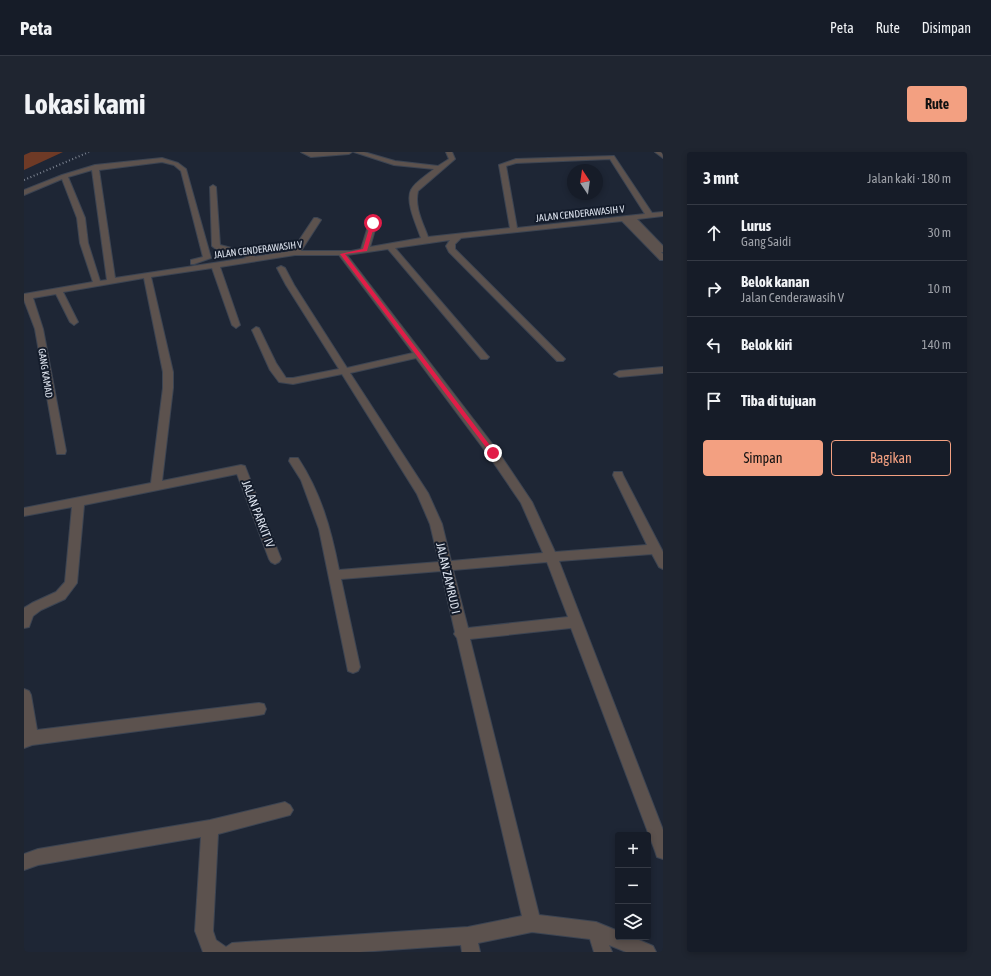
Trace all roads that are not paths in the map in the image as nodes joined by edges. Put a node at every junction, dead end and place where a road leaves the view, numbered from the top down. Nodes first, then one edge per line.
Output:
1 (304, 152) edge
2 (349, 152) edge
3 (357, 152) edge
4 (449, 152) edge
5 (658, 152) edge
6 (663, 156) edge
7 (95, 167) junction
8 (439, 168) junction
9 (64, 176) junction
10 (213, 187) dead end
11 (24, 193) edge
12 (663, 214) edge
13 (650, 216) junction
14 (92, 217) junction
15 (628, 219) junction
16 (317, 220) dead end
17 (373, 223) dead end
18 (514, 230) junction
19 (459, 236) junction
20 (425, 240) junction
21 (390, 246) junction
22 (365, 250) junction
23 (663, 250) edge
24 (98, 253) junction
25 (296, 253) junction
26 (342, 254) junction
27 (663, 258) edge
28 (253, 259) junction
29 (215, 265) junction
30 (281, 268) dead end
31 (146, 275) junction
32 (111, 278) junction
33 (97, 280) junction
34 (58, 290) junction
35 (25, 295) edge
36 (74, 322) dead end
37 (236, 325) dead end
38 (256, 330) dead end
39 (418, 355) junction
40 (484, 357) dead end
41 (560, 359) dead end
42 (663, 370) edge
43 (346, 372) junction
44 (619, 374) dead end
45 (61, 451) dead end
46 (294, 461) dead end
47 (618, 475) dead end
48 (156, 485) junction
49 (78, 503) junction
50 (24, 512) edge
51 (655, 549) junction
52 (551, 557) junction
53 (275, 559) dead end
54 (663, 564) edge
55 (445, 566) junction
56 (334, 575) junction
57 (575, 622) junction
58 (24, 623) edge
59 (461, 634) junction
60 (353, 666) dead end
61 (24, 695) edge
62 (259, 709) dead end
63 (28, 739) edge
64 (285, 810) dead end
65 (210, 828) junction
66 (663, 851) edge
67 (24, 862) edge
68 (532, 923) junction
69 (596, 931) junction
70 (469, 944) edge
71 (219, 952) edge
72 (232, 952) edge
73 (603, 952) edge
74 (647, 952) edge

1 - 2 street
3 - 8 street
4 - 8 street
5 - 6 street
7 - 9 street
7 - 14 street
7 - 32 street
8 - 20 street
9 - 11 street
9 - 14 street
10 - 28 street
12 - 13 street, JALAN CENDERAWASIH V
13 - 15 street, JALAN CENDERAWASIH V
13 - 18 street
14 - 24 street
14 - 24 street
15 - 18 street, JALAN CENDERAWASIH V
15 - 23 street
15 - 27 street
16 - 25 street
17 - 22 street
18 - 19 street, JALAN CENDERAWASIH V
19 - 20 street, JALAN CENDERAWASIH V
19 - 41 street
20 - 21 street, JALAN CENDERAWASIH V
21 - 22 street, JALAN CENDERAWASIH V
21 - 40 street
22 - 26 street, JALAN CENDERAWASIH V
24 - 32 street
24 - 33 street
25 - 26 street, JALAN CENDERAWASIH V
25 - 28 street, JALAN CENDERAWASIH V
26 - 39 street
28 - 29 street, JALAN CENDERAWASIH V
29 - 31 street, JALAN CENDERAWASIH V
29 - 37 street
30 - 43 street, JALAN ZAMRUD I
31 - 32 street, JALAN CENDERAWASIH V
31 - 48 street
32 - 33 street, JALAN CENDERAWASIH V
33 - 34 street, JALAN CENDERAWASIH V
33 - 35 street
34 - 35 street, JALAN CENDERAWASIH V
34 - 36 street
35 - 45 street, GANG KAMAD
38 - 43 street
39 - 43 street
39 - 52 street
42 - 44 street
43 - 55 street, JALAN ZAMRUD I
46 - 56 street
47 - 51 street
48 - 49 street
48 - 53 street, JALAN PARKIT IV
49 - 50 street
49 - 58 street
51 - 52 street
51 - 54 street
52 - 55 street
52 - 57 street
55 - 56 street
55 - 59 street, JALAN ZAMRUD I
56 - 60 street
57 - 59 street
57 - 66 street
59 - 68 street, JALAN ZAMRUD I
61 - 63 street
62 - 63 street
64 - 65 street
65 - 67 street
65 - 71 street
68 - 69 street
68 - 70 street
69 - 73 street
69 - 74 street
70 - 72 street

